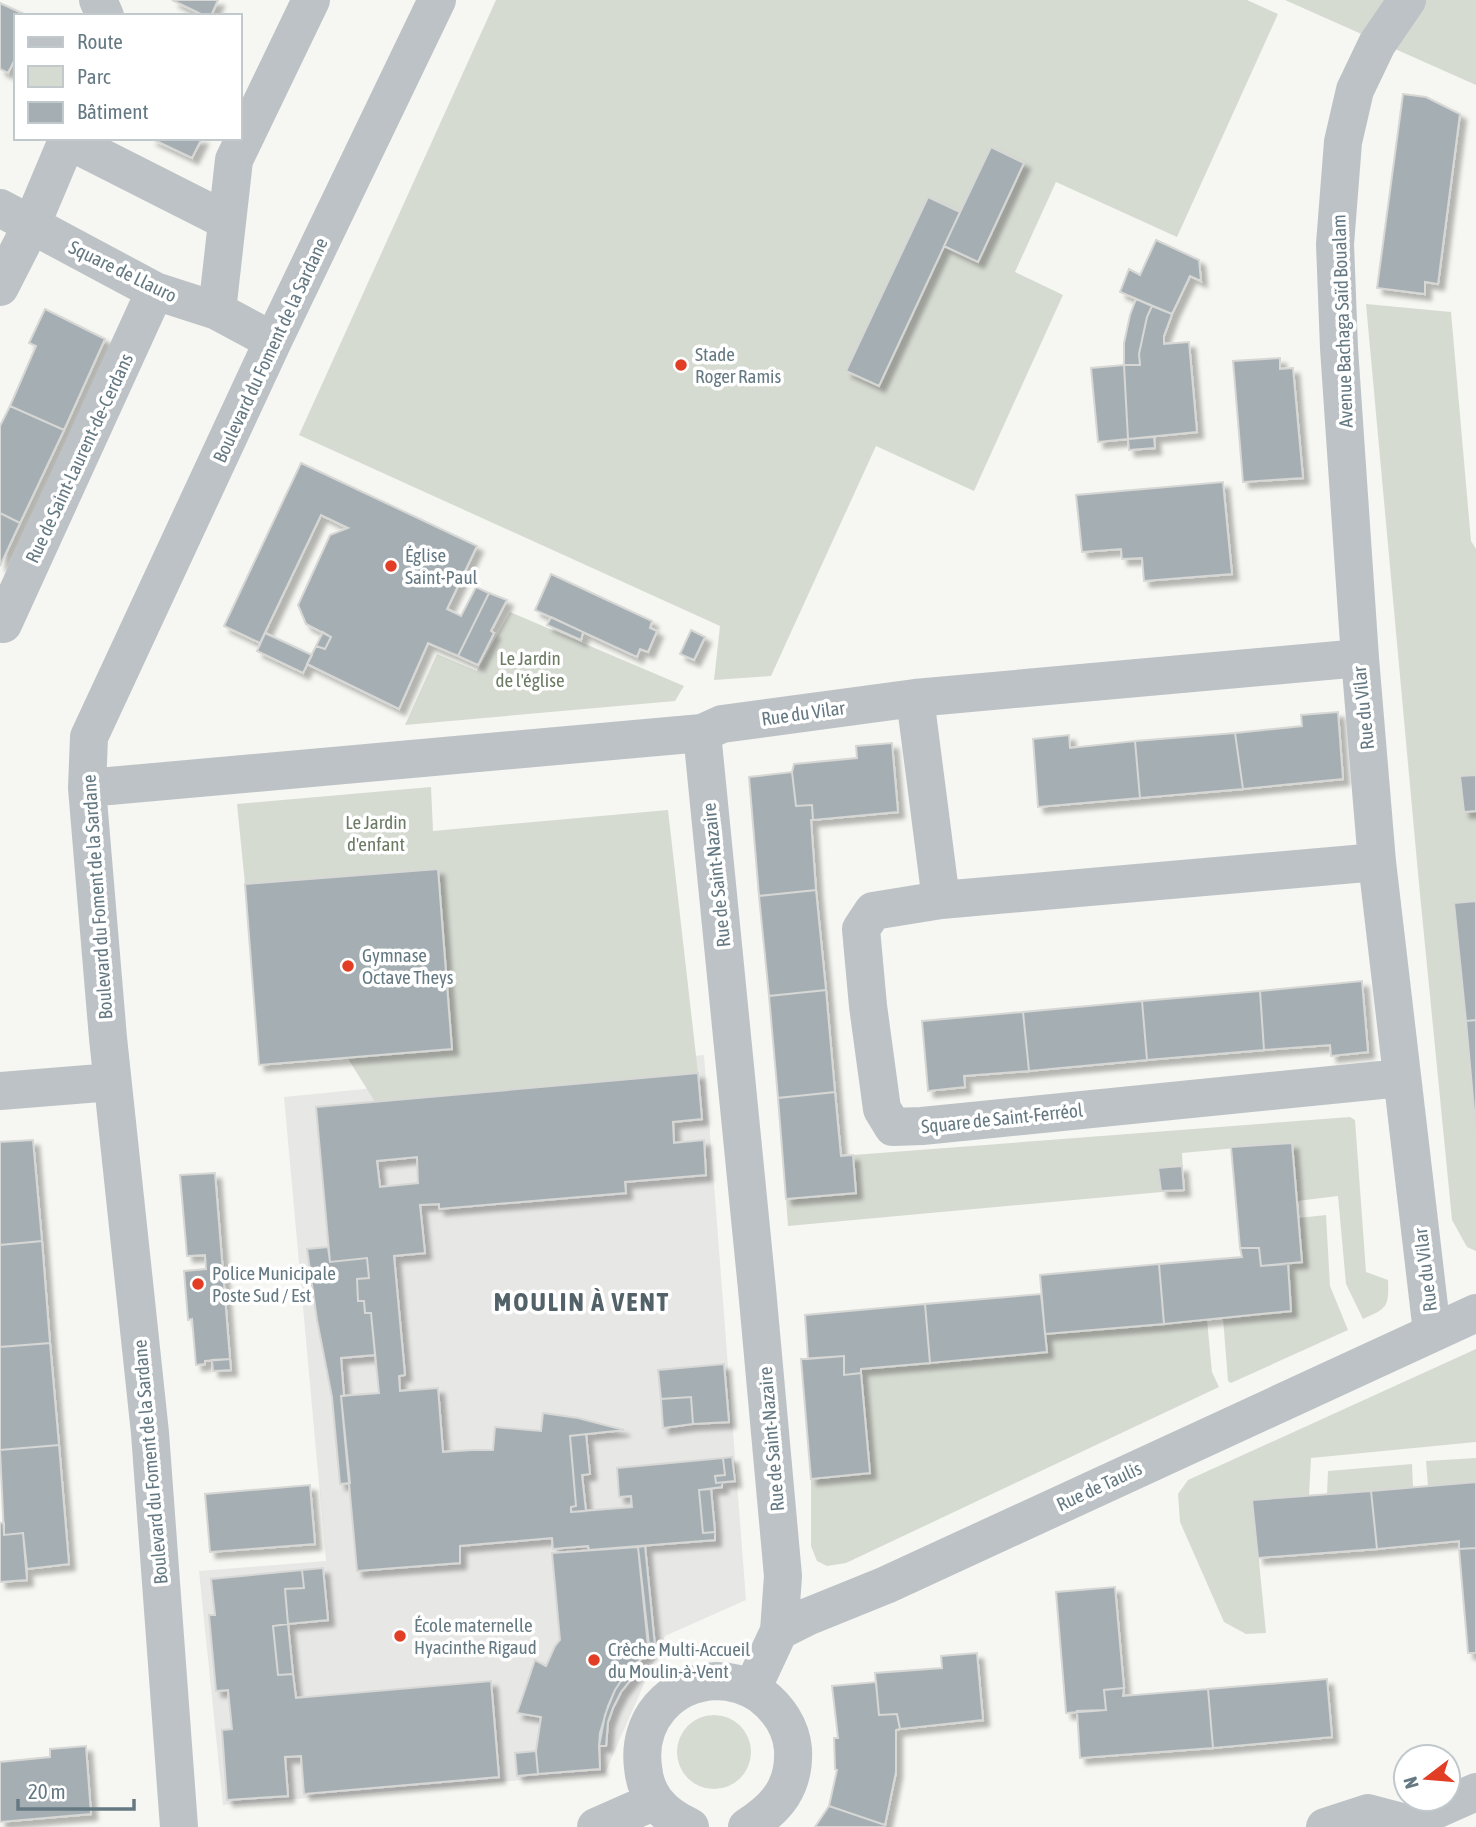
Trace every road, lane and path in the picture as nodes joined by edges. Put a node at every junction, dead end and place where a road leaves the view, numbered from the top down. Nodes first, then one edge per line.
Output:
1 (311, 0) edge
2 (437, 0) edge
3 (1407, 0) edge
4 (67, 140) edge
5 (70, 140) edge
6 (15, 217) edge
7 (227, 221) junction
8 (0, 287) edge
9 (155, 291) junction
10 (217, 311) junction
11 (273, 341) junction
12 (3, 624) dead end
13 (1360, 658) junction
14 (915, 698) junction
15 (702, 733) junction
16 (87, 788) junction
17 (1377, 862) junction
18 (941, 900) junction
19 (1401, 1078) junction
20 (112, 1082) junction
21 (0, 1091) edge
22 (1476, 1313) edge
23 (1432, 1332) junction
24 (779, 1631) junction
25 (752, 1689) junction
26 (1476, 1792) edge
27 (655, 1801) junction
28 (180, 1827) edge
29 (596, 1827) edge
30 (690, 1827) edge
31 (747, 1827) edge
32 (1325, 1827) edge

1 - 7 street
2 - 11 street, Boulevard du Foment de la Sardane
3 - 13 street, Avenue Bachaga Saïd Boualam
4 - 6 street
5 - 7 street
6 - 8 street
6 - 9 street, Square de Llauro
7 - 10 street
9 - 10 street, Square de Llauro
9 - 12 street, Rue de Saint-Laurent-de-Cerdans
10 - 11 street, Square de Llauro
11 - 16 street, Boulevard du Foment de la Sardane
13 - 14 street, Rue du Vilar
13 - 17 street, Rue du Vilar
14 - 15 street, Rue du Vilar
14 - 18 street
15 - 16 street
15 - 24 street, Rue de Saint-Nazaire
16 - 20 street, Boulevard du Foment de la Sardane
17 - 18 street, Square de Saint-Ferréol
17 - 19 street, Rue du Vilar
18 - 19 street, Square de Saint-Ferréol
19 - 23 street, Rue du Vilar
20 - 21 street
20 - 28 street, Boulevard du Foment de la Sardane
22 - 23 street, Rue de Taulis
23 - 24 street, Rue de Taulis
24 - 25 street
25 - 27 street
25 - 31 street
26 - 32 street
27 - 29 street
27 - 30 street

